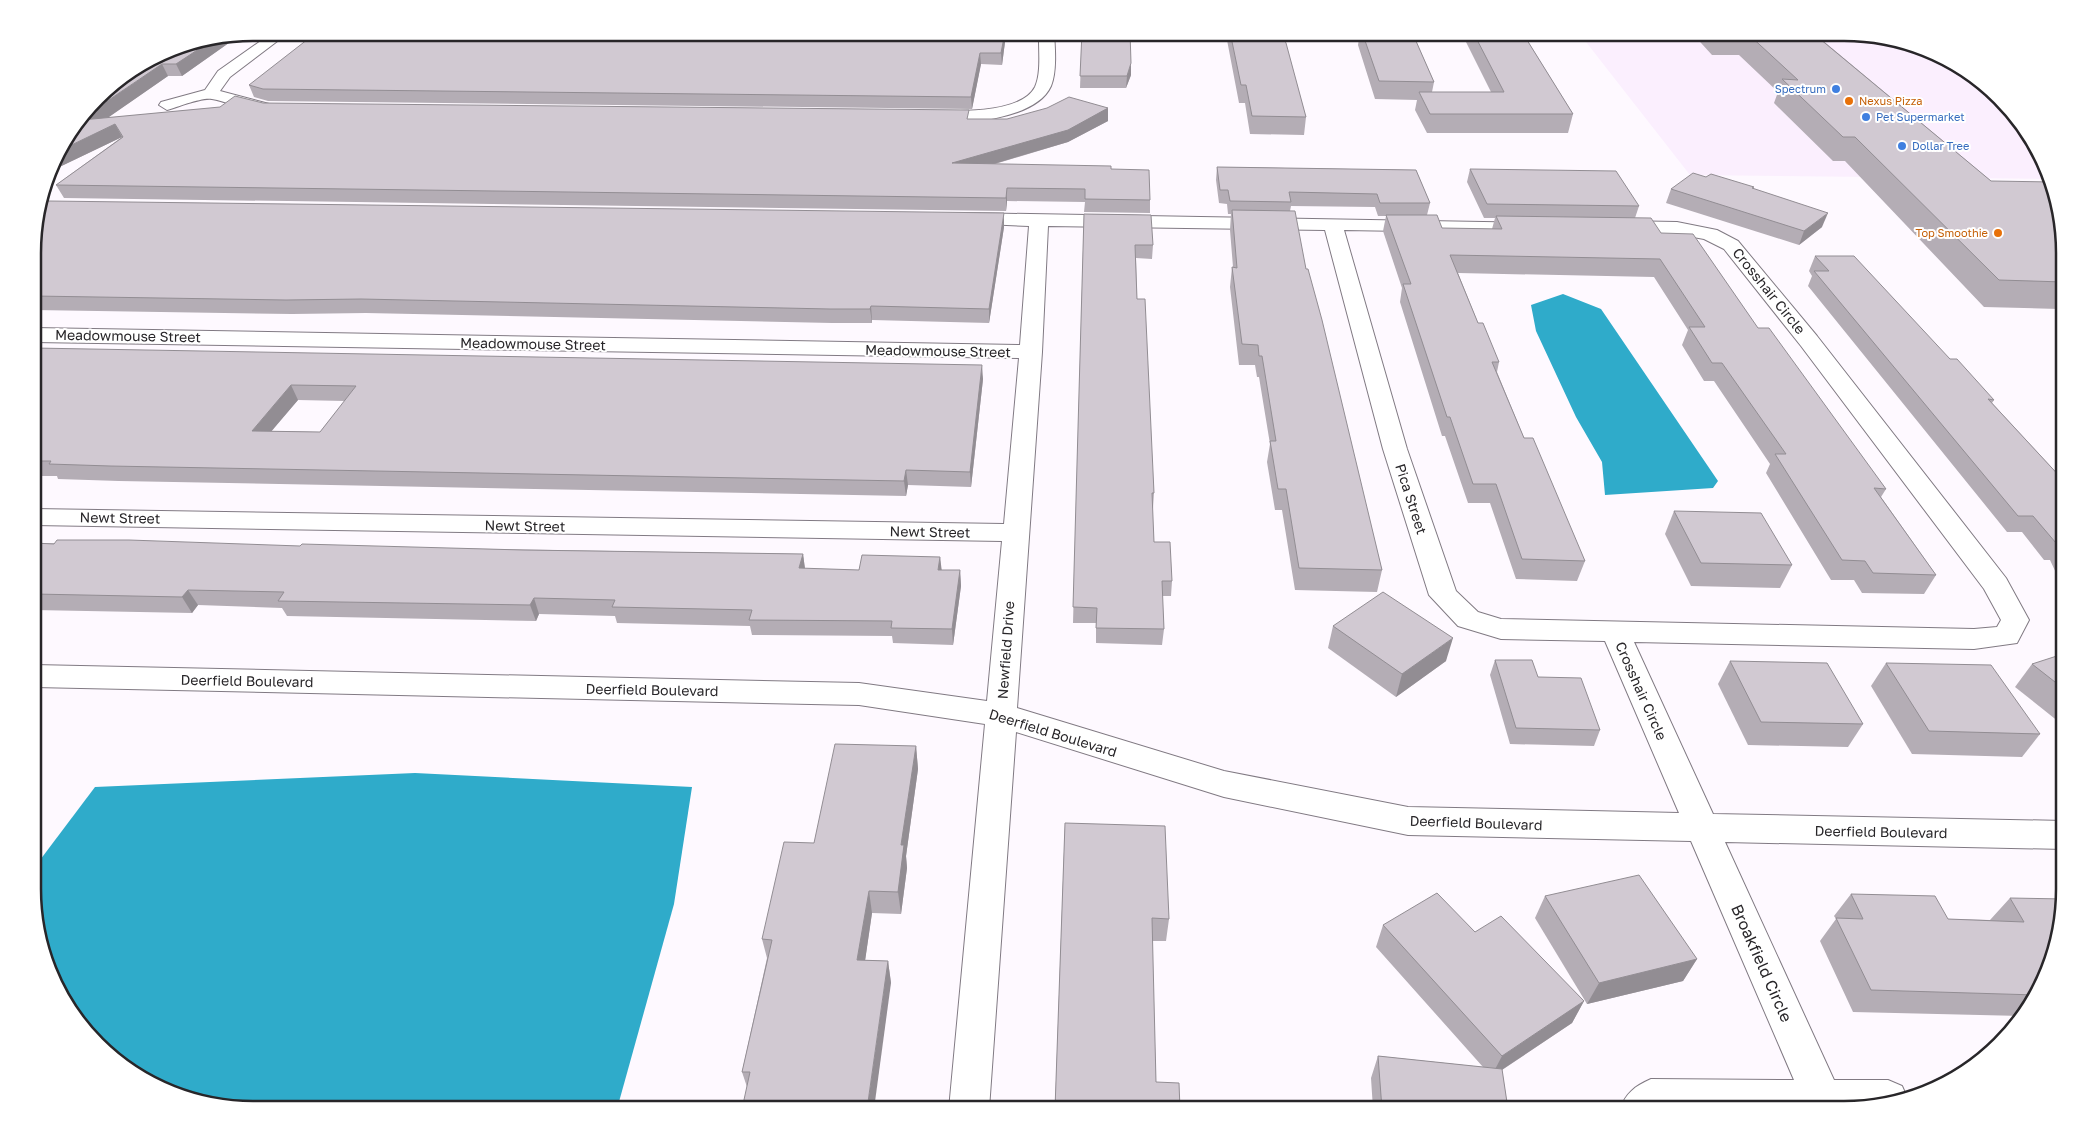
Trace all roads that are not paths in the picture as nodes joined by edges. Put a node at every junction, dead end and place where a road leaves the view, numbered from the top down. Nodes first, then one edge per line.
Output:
1 (269, 41) edge
2 (1046, 41) edge
3 (212, 93) junction
4 (167, 105) dead end
5 (288, 108) edge
6 (913, 116) edge
7 (950, 219) edge
8 (1039, 220) junction
9 (1333, 225) junction
10 (1549, 227) edge
11 (1598, 227) edge
12 (41, 335) edge
13 (1032, 352) junction
14 (41, 517) edge
15 (1015, 534) junction
16 (1615, 632) junction
17 (41, 676) edge
18 (1000, 715) junction
19 (1703, 828) junction
20 (2056, 835) edge
21 (1822, 1098) junction
22 (1867, 1099) edge
23 (970, 1101) edge
24 (1650, 1101) edge

1 - 3 street
2 - 6 street
3 - 4 street
3 - 5 street
7 - 8 street
8 - 9 street
8 - 13 street, Newfield Drive
9 - 10 street
9 - 16 street, Pica Street
11 - 16 street, Crosshair Circle
12 - 13 street, Meadowmouse Street
13 - 15 street, Newfield Drive
14 - 15 street, Newt Street
15 - 18 street, Newfield Drive
16 - 19 street, Crosshair Circle
17 - 18 street, Deerfield Boulevard
18 - 19 street, Deerfield Boulevard
18 - 23 street, Newfield Drive
19 - 20 street, Deerfield Boulevard
19 - 21 street, Broakfield Circle
21 - 22 street
21 - 24 street

